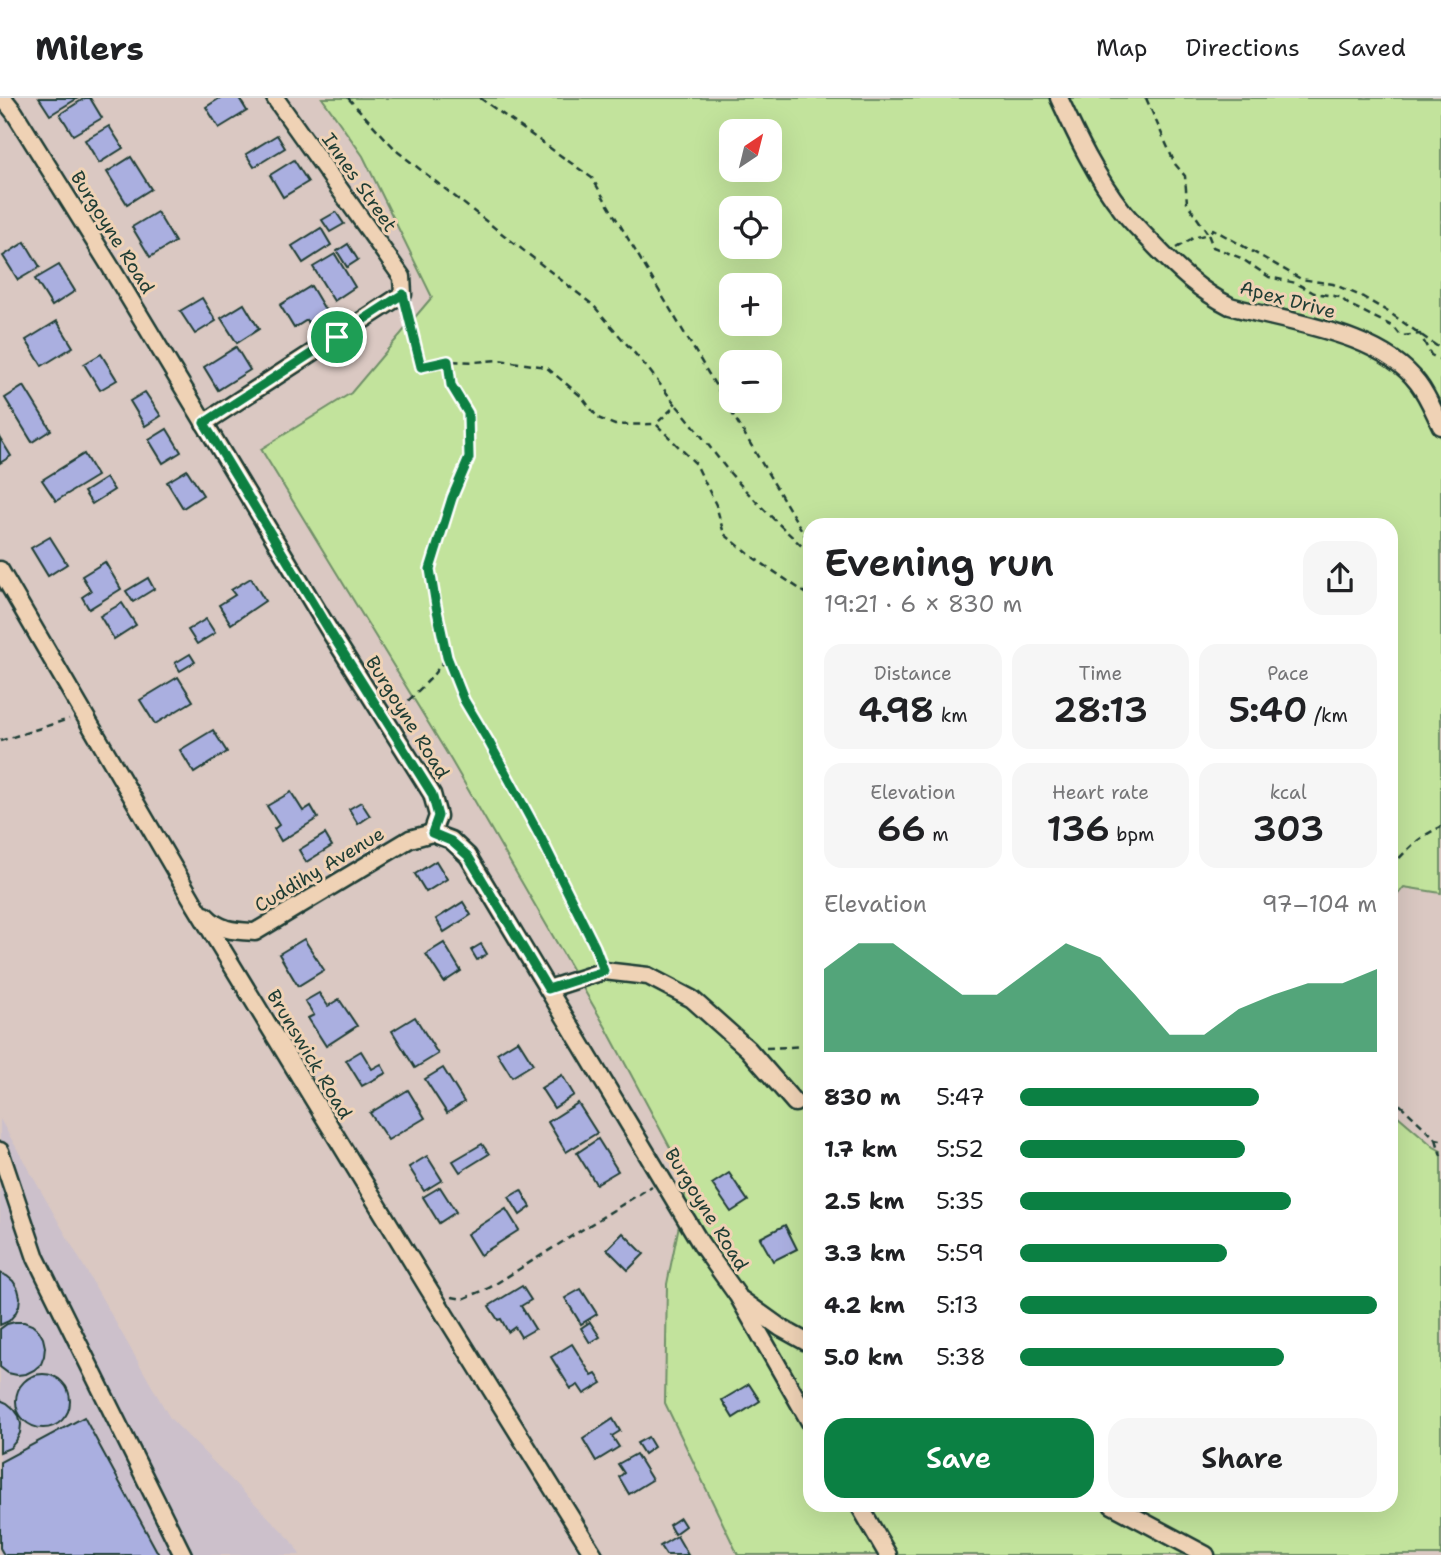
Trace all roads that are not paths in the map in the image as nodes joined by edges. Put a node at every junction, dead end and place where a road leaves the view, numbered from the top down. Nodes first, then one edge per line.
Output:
1 (3, 98) edge
2 (275, 98) edge
3 (1059, 98) edge
4 (204, 423) junction
5 (1441, 426) edge
6 (0, 569) edge
7 (432, 833) junction
8 (194, 903) junction
9 (548, 989) junction
10 (795, 1103) dead end
11 (0, 1151) edge
12 (738, 1296) junction
13 (803, 1340) edge
14 (803, 1410) edge
15 (863, 1512) edge
16 (1125, 1512) edge
17 (183, 1555) edge
18 (594, 1555) edge
19 (888, 1555) edge
20 (1206, 1555) edge

1 - 4 street, Burgoyne Road
2 - 4 street, Innes Street
3 - 5 street, Apex Drive
4 - 7 street, Burgoyne Road
6 - 8 street, Brunswick Road
7 - 8 street, Cuddihy Avenue
7 - 9 street, Burgoyne Road
8 - 18 street, Brunswick Road
9 - 10 street
9 - 12 street, Burgoyne Road
11 - 17 street
12 - 13 street
12 - 14 street, Burgoyne Road
15 - 19 street
16 - 20 street

